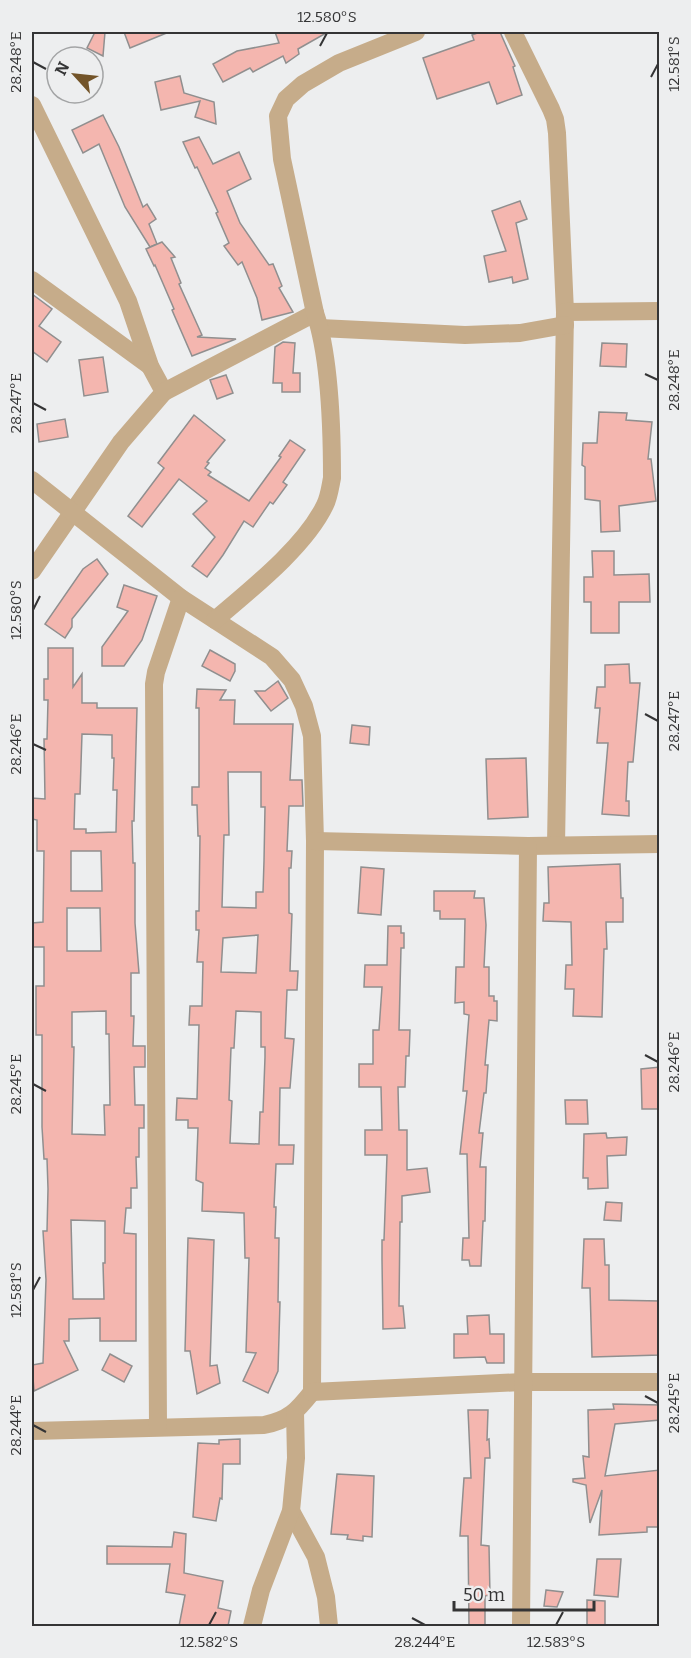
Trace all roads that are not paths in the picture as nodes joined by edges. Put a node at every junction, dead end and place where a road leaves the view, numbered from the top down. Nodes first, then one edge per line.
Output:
1 (416, 32) edge
2 (513, 32) edge
3 (32, 105) edge
4 (32, 280) edge
5 (660, 311) edge
6 (565, 319) junction
7 (317, 320) junction
8 (150, 366) junction
9 (164, 392) junction
10 (32, 480) edge
11 (71, 512) junction
12 (32, 571) edge
13 (180, 598) junction
14 (216, 620) junction
15 (315, 841) junction
16 (660, 844) edge
17 (556, 845) junction
18 (528, 846) junction
19 (522, 1382) junction
20 (660, 1382) edge
21 (312, 1392) junction
22 (296, 1412) junction
23 (158, 1427) junction
24 (32, 1431) edge
25 (291, 1511) junction
26 (252, 1626) edge
27 (329, 1626) edge
28 (521, 1626) edge

1 - 7 street
2 - 6 street
3 - 8 street
4 - 8 street
5 - 6 street
6 - 7 street
6 - 17 street
7 - 9 street
7 - 14 street
8 - 9 street
9 - 11 street
10 - 11 street
11 - 12 street
11 - 13 street
13 - 14 street
13 - 23 street
14 - 15 street
15 - 18 street
15 - 21 street
16 - 17 street
17 - 18 street
18 - 19 street
19 - 20 street
19 - 21 street
19 - 28 street
21 - 22 street
22 - 23 street
22 - 25 street
23 - 24 street
25 - 26 street
25 - 27 street

